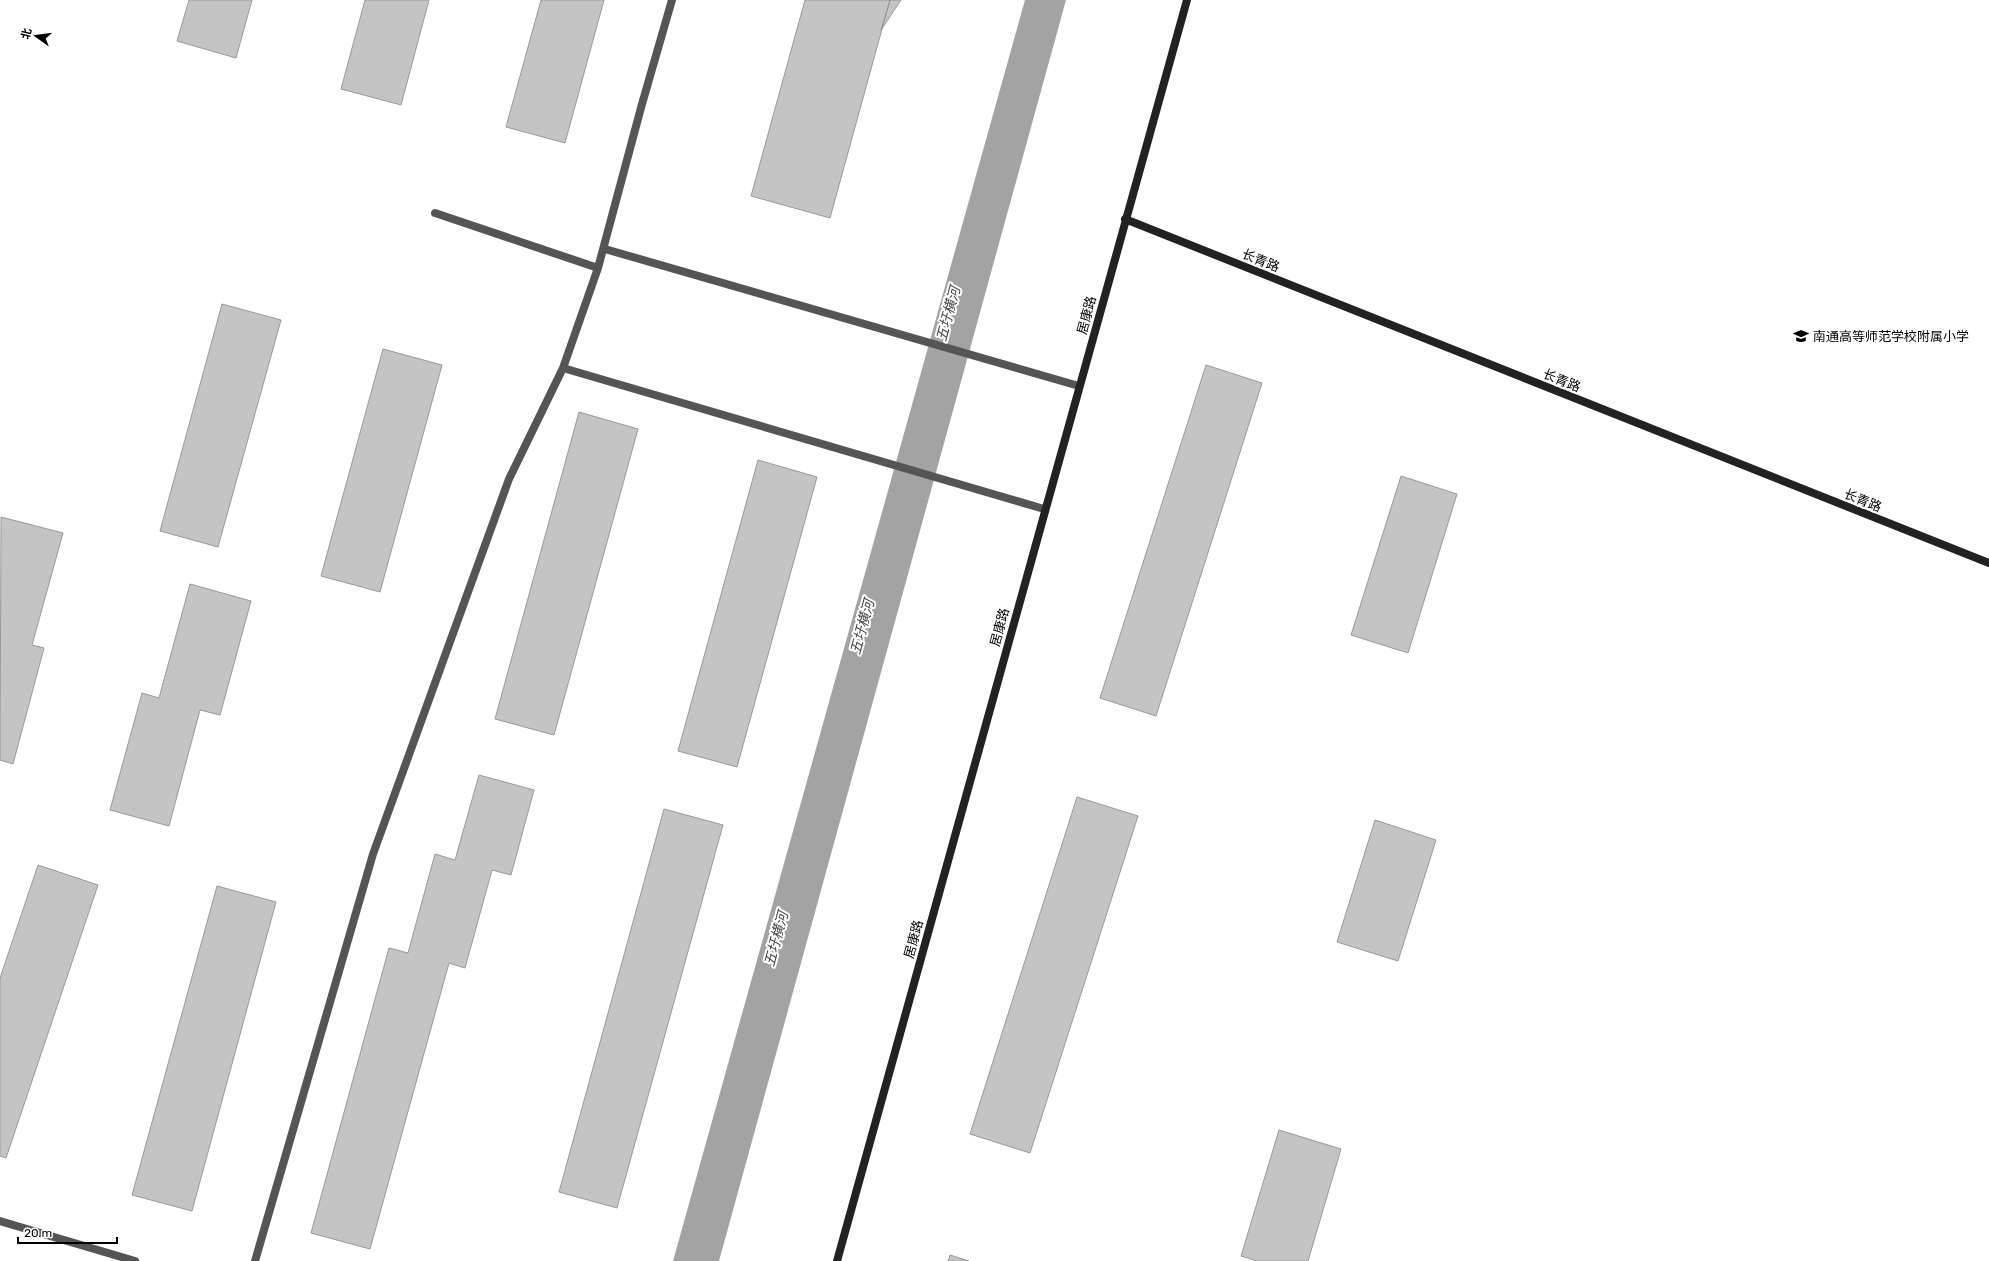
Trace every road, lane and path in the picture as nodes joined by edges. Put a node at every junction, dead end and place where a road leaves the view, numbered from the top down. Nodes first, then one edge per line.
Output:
1 (672, 0) edge
2 (1187, 0) edge
3 (435, 212) dead end
4 (1125, 219) junction
5 (605, 249) junction
6 (598, 268) junction
7 (563, 368) junction
8 (1079, 386) junction
9 (1044, 509) junction
10 (1989, 563) edge
11 (0, 1220) edge
12 (135, 1261) edge
13 (255, 1261) edge
14 (837, 1261) edge

1 - 5 street
2 - 4 street, 居康路
3 - 6 street
4 - 8 street, 居康路
4 - 10 street, 长青路
5 - 6 street
5 - 8 street
6 - 7 street
7 - 9 street
7 - 13 street
8 - 9 street, 居康路
9 - 14 street, 居康路
11 - 12 street

